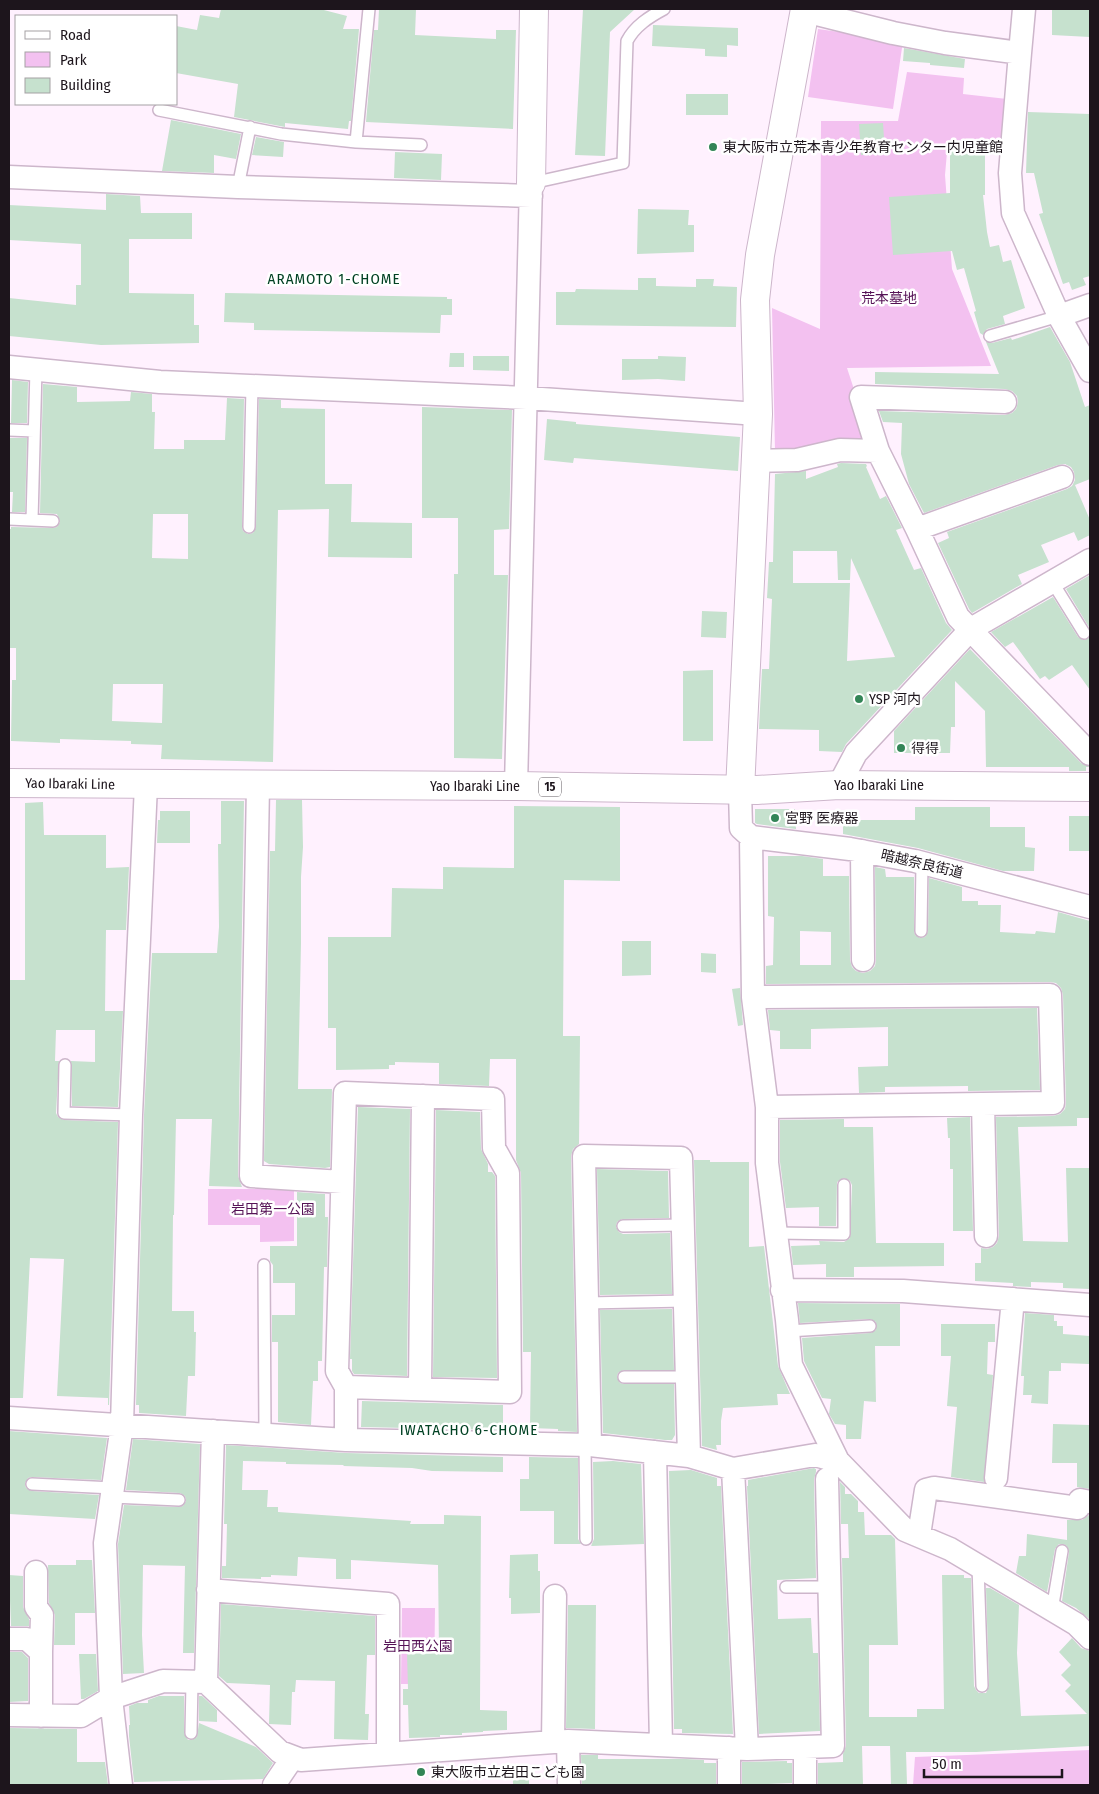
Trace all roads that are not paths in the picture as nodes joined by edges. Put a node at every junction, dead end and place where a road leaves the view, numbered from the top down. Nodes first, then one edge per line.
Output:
1 (369, 9) edge
2 (534, 9) edge
3 (664, 9) edge
4 (1024, 9) edge
5 (805, 10) edge
6 (1020, 53) junction
7 (159, 110) dead end
8 (250, 127) junction
9 (356, 142) junction
10 (421, 145) dead end
11 (9, 177) edge
12 (238, 187) junction
13 (531, 189) junction
14 (1090, 305) edge
15 (1059, 316) junction
16 (990, 336) dead end
17 (9, 367) edge
18 (36, 370) junction
19 (1090, 371) edge
20 (252, 386) junction
21 (526, 398) junction
22 (1005, 402) dead end
23 (758, 414) junction
24 (9, 430) edge
25 (34, 431) junction
26 (878, 451) junction
27 (756, 461) junction
28 (1062, 478) dead end
29 (9, 519) edge
30 (32, 520) junction
31 (53, 521) dead end
32 (249, 527) dead end
33 (917, 529) junction
34 (1090, 560) edge
35 (1053, 583) junction
36 (971, 629) junction
37 (1084, 634) dead end
38 (1090, 754) edge
39 (9, 783) edge
40 (146, 784) junction
41 (839, 784) junction
42 (258, 785) junction
43 (516, 786) junction
44 (1090, 786) edge
45 (740, 790) junction
46 (751, 837) junction
47 (862, 851) junction
48 (922, 863) junction
49 (1090, 908) edge
50 (921, 931) dead end
51 (863, 960) dead end
52 (753, 997) junction
53 (65, 1065) dead end
54 (423, 1096) junction
55 (983, 1104) junction
56 (767, 1106) junction
57 (131, 1115) junction
58 (342, 1182) junction
59 (844, 1185) dead end
60 (683, 1225) junction
61 (623, 1226) dead end
62 (776, 1234) junction
63 (986, 1236) dead end
64 (264, 1265) dead end
65 (782, 1290) junction
66 (1013, 1299) junction
67 (685, 1301) junction
68 (587, 1303) junction
69 (1090, 1305) edge
70 (870, 1326) dead end
71 (788, 1331) junction
72 (624, 1377) dead end
73 (687, 1377) junction
74 (346, 1387) junction
75 (420, 1389) junction
76 (9, 1418) edge
77 (122, 1426) junction
78 (213, 1431) junction
79 (265, 1434) junction
80 (346, 1440) junction
81 (587, 1445) junction
82 (655, 1452) junction
83 (689, 1456) junction
84 (733, 1469) junction
85 (833, 1470) junction
86 (996, 1478) dead end
87 (32, 1484) dead end
88 (112, 1493) junction
89 (179, 1500) dead end
90 (1090, 1502) edge
91 (919, 1535) junction
92 (586, 1539) dead end
93 (1062, 1551) dead end
94 (978, 1566) junction
95 (36, 1572) dead end
96 (786, 1587) dead end
97 (829, 1587) junction
98 (208, 1590) junction
99 (555, 1596) dead end
100 (1052, 1610) junction
101 (1090, 1638) edge
102 (9, 1639) edge
103 (41, 1652) junction
104 (199, 1682) junction
105 (982, 1686) dead end
106 (112, 1698) junction
107 (9, 1715) edge
108 (41, 1716) junction
109 (191, 1733) dead end
110 (560, 1741) junction
111 (661, 1745) junction
112 (738, 1748) junction
113 (805, 1748) junction
114 (388, 1753) junction
115 (293, 1757) junction
116 (122, 1785) edge
117 (274, 1785) edge
118 (569, 1785) edge
119 (729, 1785) edge
120 (805, 1785) edge

1 - 9 lane
2 - 13 main road
3 - 13 lane
4 - 6 street
5 - 6 street
5 - 23 main road
6 - 15 street
7 - 8 lane
8 - 9 lane
8 - 12 lane
9 - 10 lane
11 - 12 street
12 - 13 street
13 - 21 street
14 - 15 street
15 - 16 lane
15 - 19 street
17 - 18 street
18 - 20 street
18 - 25 lane
20 - 21 street
20 - 32 lane
21 - 23 street
21 - 43 street
22 - 26 street
23 - 27 main road
24 - 25 lane
25 - 30 lane
26 - 27 street
26 - 33 street
27 - 45 main road
28 - 33 street
29 - 30 lane
30 - 31 lane
33 - 36 street
34 - 35 street
35 - 36 street
35 - 37 lane
36 - 38 street
36 - 41 street
39 - 40 main road, Yao Ibaraki Line / 15
40 - 42 main road, Yao Ibaraki Line / 15
40 - 57 street
41 - 44 main road, Yao Ibaraki Line / 15
41 - 45 main road, Yao Ibaraki Line / 15
42 - 43 main road, Yao Ibaraki Line / 15
42 - 58 street
43 - 45 main road, Yao Ibaraki Line / 15
45 - 46 street
46 - 47 street, 暗越奈良街道
46 - 52 street
47 - 48 street, 暗越奈良街道
47 - 51 street
48 - 49 street, 暗越奈良街道
48 - 50 lane
52 - 55 street
52 - 56 street
53 - 57 lane
54 - 58 street
54 - 75 street
54 - 75 street
55 - 56 street
55 - 63 street
56 - 62 street
57 - 77 street
58 - 74 street
59 - 62 lane
60 - 61 lane
60 - 67 street
60 - 68 street
62 - 65 street
64 - 79 lane
65 - 66 street
65 - 71 street
66 - 69 street
66 - 86 street
67 - 68 lane
67 - 73 street
68 - 81 street
70 - 71 lane
71 - 85 street
72 - 73 lane
73 - 83 street
74 - 75 street
74 - 80 street
76 - 77 street
77 - 78 street
77 - 88 street
78 - 79 street
78 - 98 street
79 - 80 street
80 - 81 street
81 - 82 street
81 - 92 lane
82 - 83 street
82 - 111 street
83 - 84 street
84 - 85 street
84 - 112 street
85 - 91 street
85 - 97 street
87 - 88 lane
88 - 89 lane
88 - 106 street
90 - 91 street
91 - 94 street
93 - 100 lane
94 - 100 street
94 - 105 lane
95 - 103 street
96 - 97 lane
97 - 113 street
98 - 104 street
98 - 114 street
99 - 110 street
100 - 101 street
102 - 103 street
103 - 108 street
104 - 106 street
104 - 109 lane
104 - 115 street
106 - 108 street
106 - 116 street
107 - 108 street
110 - 111 street
110 - 114 street
110 - 118 street
111 - 112 street
112 - 113 street
112 - 119 street
113 - 120 street
114 - 115 street
115 - 117 street

